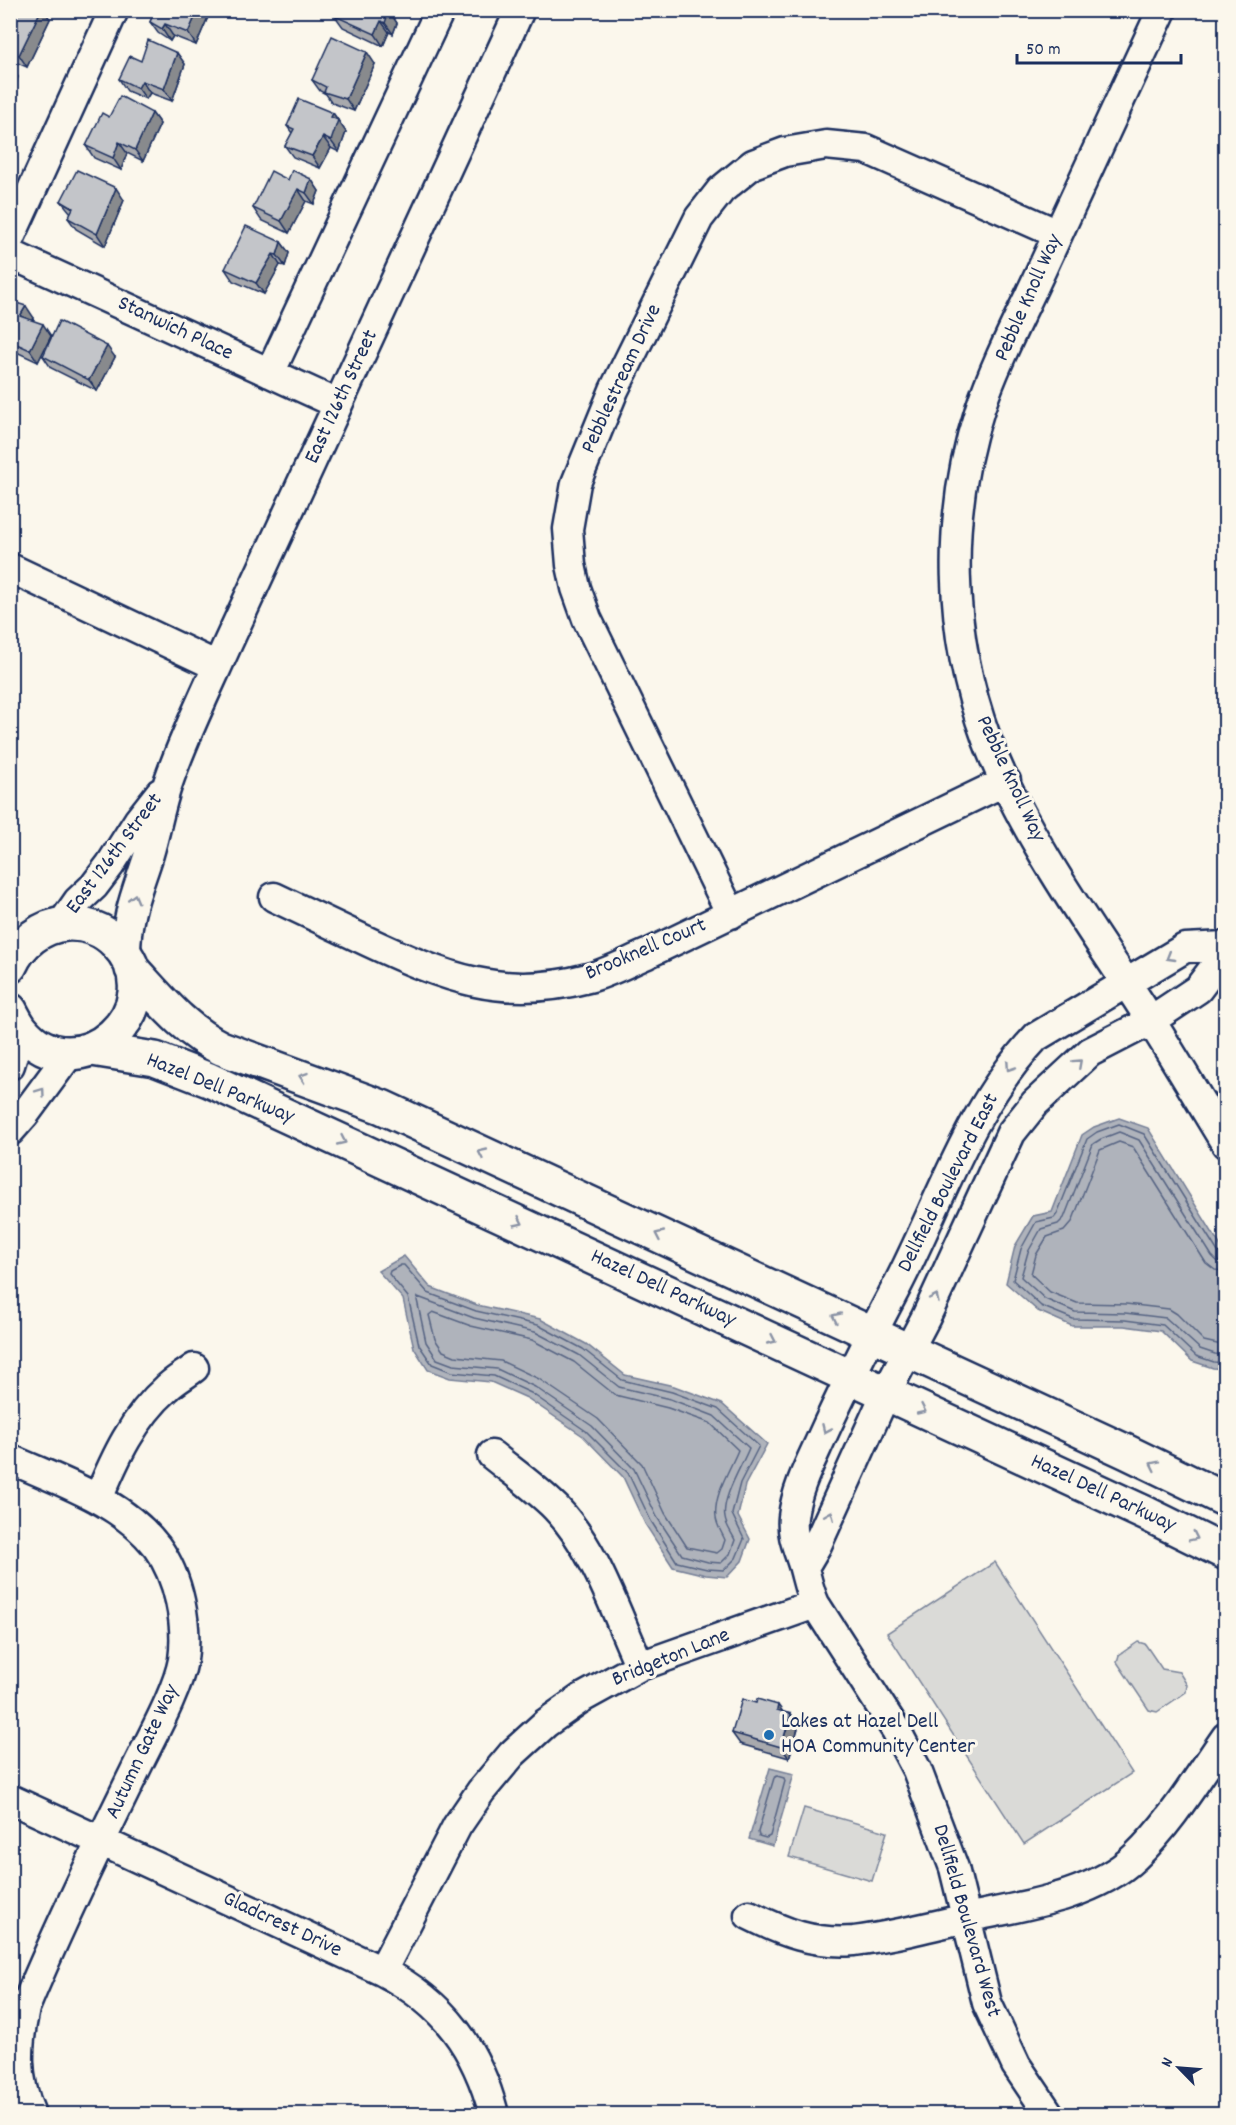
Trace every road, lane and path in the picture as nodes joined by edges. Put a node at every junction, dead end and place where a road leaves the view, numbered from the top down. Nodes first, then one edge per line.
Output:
1 (114, 10) edge
2 (440, 10) edge
3 (520, 10) edge
4 (1162, 10) edge
5 (1058, 234) junction
6 (10, 238) edge
7 (10, 254) edge
8 (270, 373) junction
9 (338, 404) junction
10 (10, 568) edge
11 (217, 666) junction
12 (1006, 781) junction
13 (167, 784) junction
14 (274, 897) dead end
15 (730, 914) junction
16 (38, 926) edge
17 (1226, 946) edge
18 (1226, 952) edge
19 (129, 962) junction
20 (10, 966) edge
21 (1126, 982) junction
22 (16, 1019) edge
23 (1150, 1021) junction
24 (81, 1051) junction
25 (10, 1065) edge
26 (10, 1131) edge
27 (1226, 1144) edge
28 (871, 1333) junction
29 (908, 1350) junction
30 (194, 1368) dead end
31 (850, 1376) junction
32 (886, 1393) junction
33 (492, 1455) dead end
34 (10, 1459) edge
35 (98, 1499) junction
36 (1226, 1500) edge
37 (1226, 1553) edge
38 (804, 1567) junction
39 (815, 1604) junction
40 (640, 1666) junction
41 (1226, 1737) edge
42 (10, 1799) edge
43 (101, 1842) junction
44 (748, 1915) dead end
45 (965, 1919) junction
46 (382, 1971) junction
47 (31, 2115) edge
48 (494, 2115) edge
49 (1049, 2115) edge

1 - 6 street
2 - 8 street
3 - 9 street, East 126th Street
4 - 5 street, Pebble Knoll Way
5 - 12 street, Pebble Knoll Way
5 - 15 street, Pebblestream Drive
7 - 8 street, Stanwich Place
8 - 9 street, Stanwich Place
9 - 11 street, East 126th Street
10 - 11 street
11 - 13 street, East 126th Street
12 - 15 street, Brooknell Court
12 - 21 street, Pebble Knoll Way
13 - 16 street, East 126th Street
19 -> 13 street, East 126th Street
14 - 15 street, Brooknell Court
16 - 19 main road, Hazel Dell Parkway
16 - 20 main road
17 -> 21 street, Dellfield Boulevard East
18 - 23 street, Dellfield Boulevard East
19 - 24 main road
28 -> 19 main road, Hazel Dell Parkway
21 - 23 street, Pebble Knoll Way
21 -> 28 street, Dellfield Boulevard East
22 - 24 main road, Hazel Dell Parkway
22 - 25 street
23 - 27 street, Pebble Knoll Way
29 -> 23 street, Dellfield Boulevard East
26 -> 24 street
24 -> 31 main road, Hazel Dell Parkway
28 - 29 main road, Hazel Dell Parkway
28 - 31 street, Dellfield Boulevard East
29 - 32 street, Dellfield Boulevard East
36 -> 29 main road, Hazel Dell Parkway
30 - 35 street
31 - 32 main road, Hazel Dell Parkway
31 -> 38 street, Dellfield Boulevard West
32 -> 37 main road, Hazel Dell Parkway
38 -> 32 street
33 - 40 street
34 - 35 street, Autumn Gate Way
35 - 43 street, Autumn Gate Way
38 - 39 street, Dellfield Boulevard West
39 - 40 street, Bridgeton Lane
39 - 45 street, Dellfield Boulevard West
40 - 46 street, Bridgeton Lane
41 - 45 street
42 - 43 street, Gladcrest Drive
43 - 46 street, Gladcrest Drive
43 - 47 street, Autumn Gate Way
44 - 45 street
45 - 49 street, Dellfield Boulevard West
46 - 48 street, Gladcrest Drive

